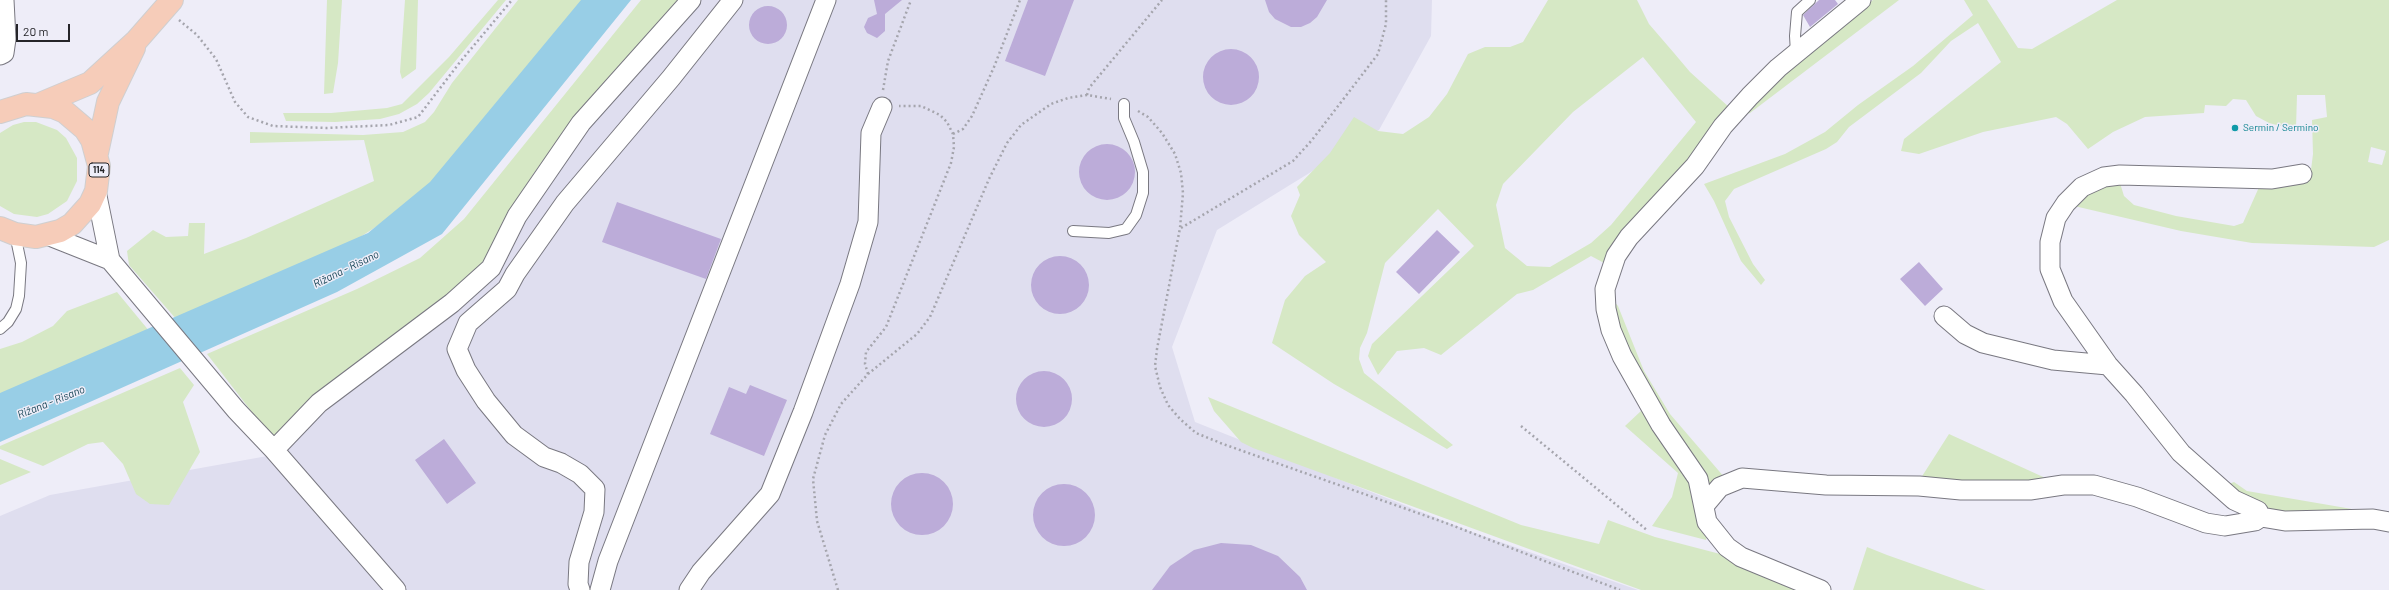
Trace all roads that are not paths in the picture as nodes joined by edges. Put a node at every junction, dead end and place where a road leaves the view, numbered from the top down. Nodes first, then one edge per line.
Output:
1 (4, 0) edge
2 (691, 0) edge
3 (733, 0) edge
4 (826, 0) edge
5 (1810, 0) edge
6 (1861, 0) edge
7 (168, 4) edge
8 (138, 40) junction
9 (1796, 53) junction
10 (0, 55) edge
11 (40, 104) junction
12 (1124, 104) road end
13 (882, 106) road end
14 (4, 108) edge
15 (97, 153) junction
16 (2302, 174) dead end
17 (96, 191) junction
18 (7, 231) edge
19 (1073, 231) dead end
20 (47, 235) junction
21 (114, 264) junction
22 (1944, 316) dead end
23 (0, 329) edge
24 (2108, 365) junction
25 (274, 450) junction
26 (1704, 506) junction
27 (2261, 517) junction
28 (2389, 522) edge
29 (396, 590) edge
30 (580, 590) edge
31 (600, 590) edge
32 (689, 590) edge
33 (1821, 590) edge

1 - 10 street
2 - 25 street
3 - 30 street
4 - 31 street
5 - 9 lane
6 - 9 street
7 - 8 main road, 114
8 - 11 main road, 114
8 - 15 main road, 114
9 - 26 street
11 - 14 main road, 114
11 - 15 main road, 114
12 - 19 lane
13 - 32 street
15 - 17 main road, 114
16 - 24 street
17 - 20 main road, 114
17 - 21 street
18 - 20 main road, 114
18 - 23 lane
20 - 21 street
21 - 25 street
22 - 24 street
24 - 27 street
25 - 29 street
26 - 27 street
26 - 33 street
27 - 28 street

